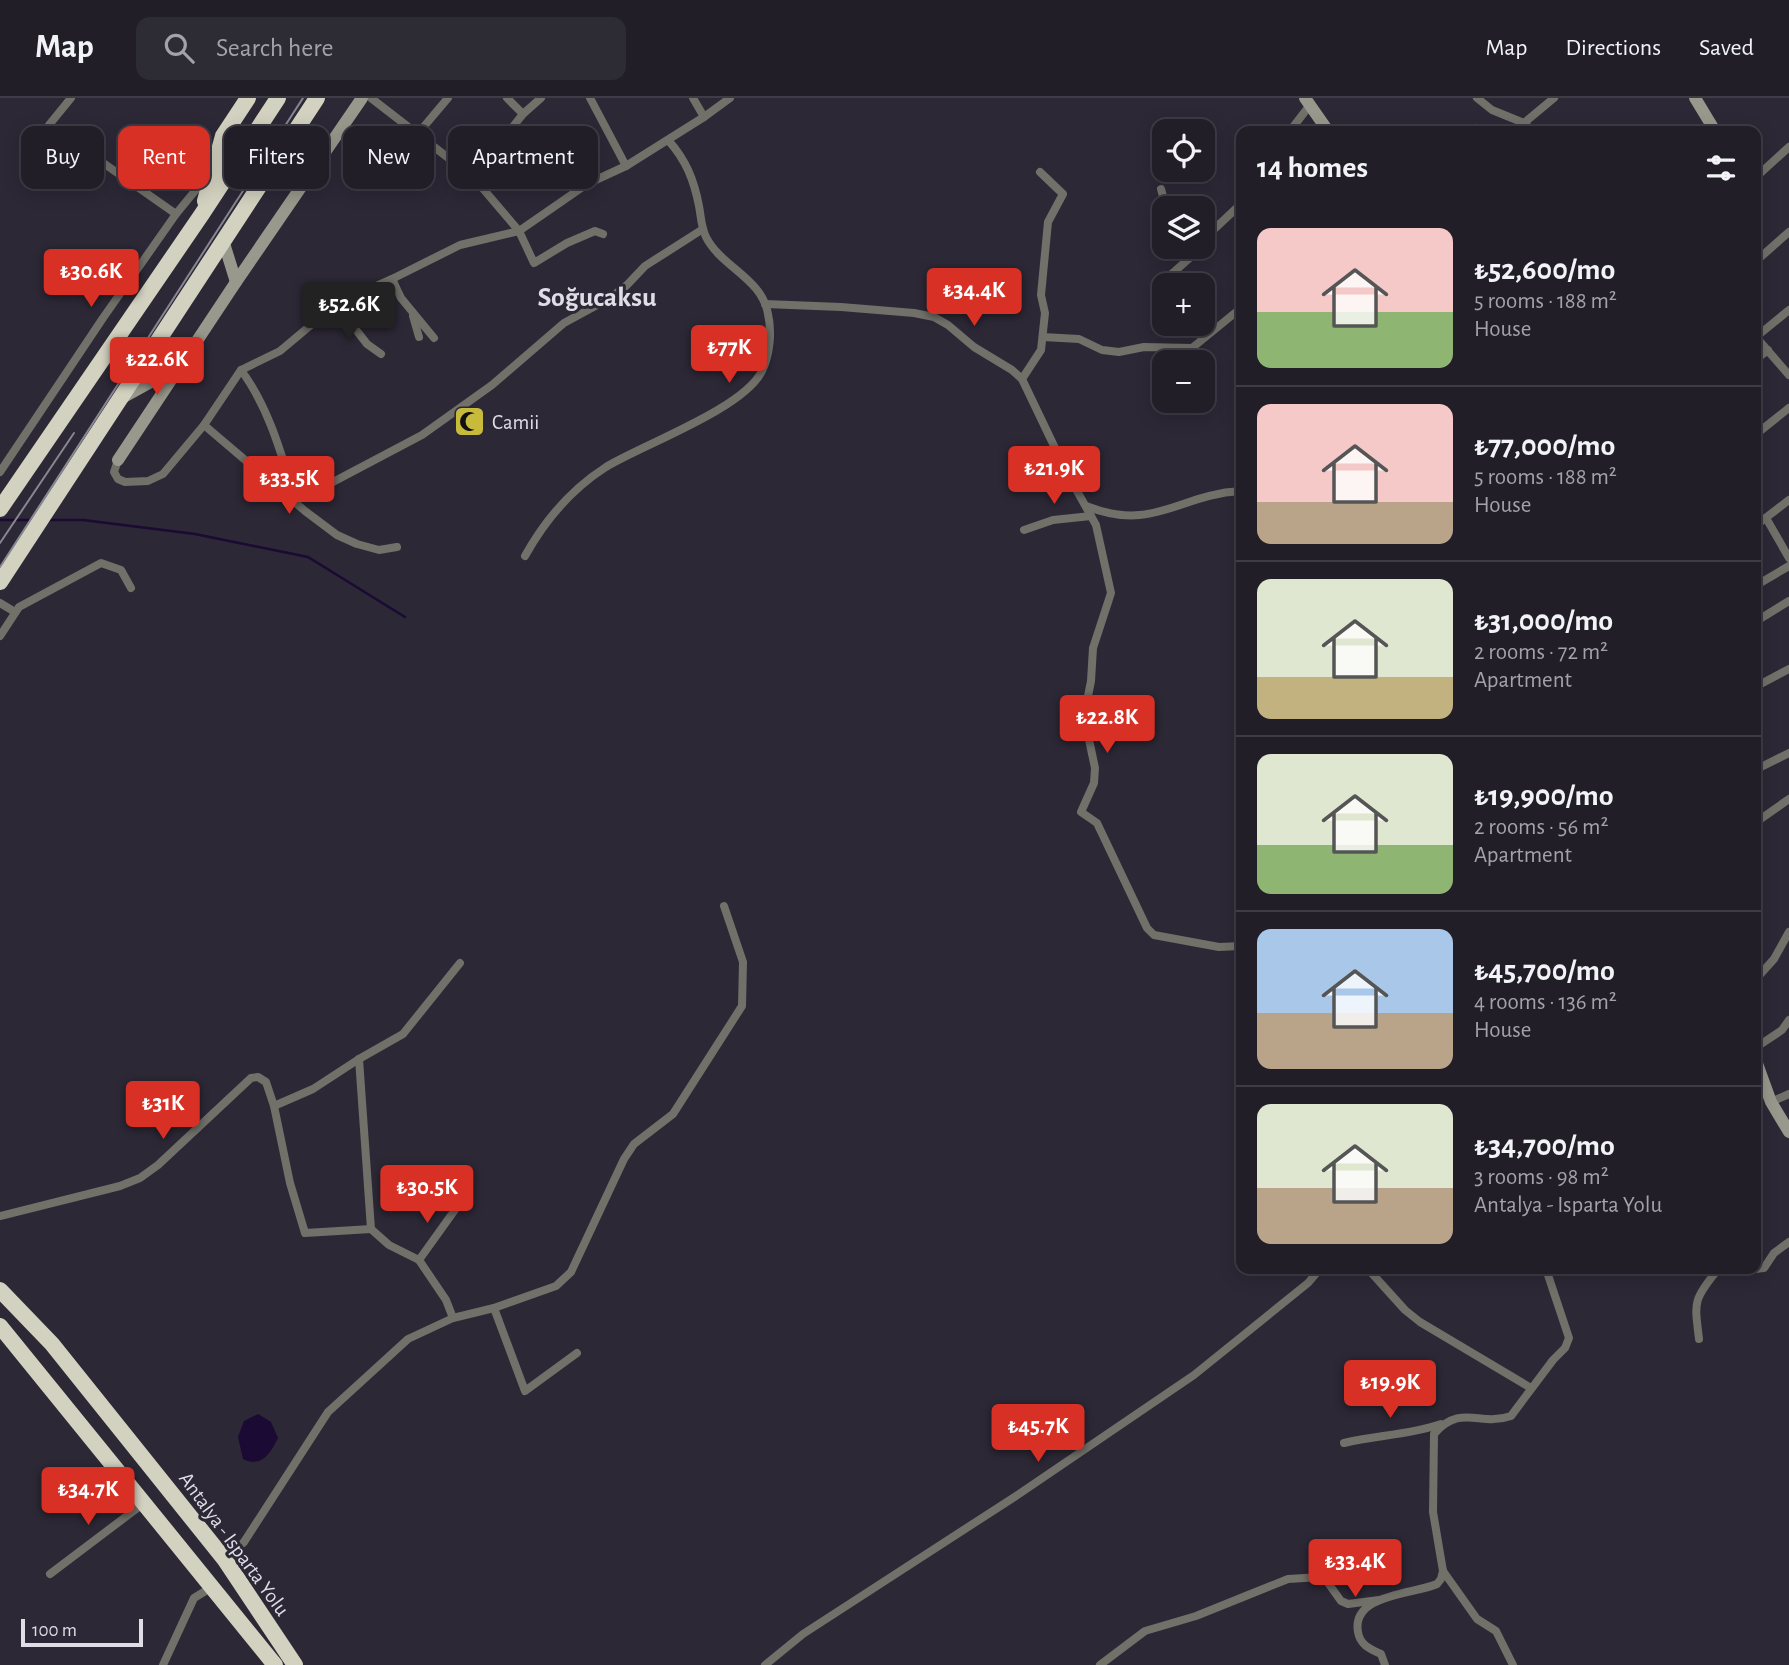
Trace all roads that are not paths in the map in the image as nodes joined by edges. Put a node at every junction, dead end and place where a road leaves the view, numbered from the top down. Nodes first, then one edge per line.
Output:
1 (71, 98) edge
2 (248, 98) edge
3 (278, 98) edge
4 (317, 98) edge
5 (362, 98) edge
6 (371, 98) edge
7 (448, 98) edge
8 (507, 98) edge
9 (541, 98) edge
10 (590, 98) edge
11 (693, 98) edge
12 (730, 98) edge
13 (1477, 98) edge
14 (1554, 98) edge
15 (1695, 98) edge
16 (1308, 102) edge
17 (523, 114) junction
18 (704, 117) junction
19 (1524, 123) junction
20 (409, 126) edge
21 (424, 126) edge
22 (513, 126) edge
23 (1293, 126) edge
24 (1325, 126) edge
25 (1527, 126) edge
26 (1712, 126) edge
27 (668, 140) junction
28 (434, 146) edge
29 (1789, 147) edge
30 (448, 157) edge
31 (626, 166) junction
32 (212, 170) junction
33 (1040, 172) dead end
34 (1761, 173) edge
35 (483, 189) edge
36 (1161, 189) dead end
37 (1163, 196) edge
38 (1236, 210) edge
39 (176, 214) junction
40 (202, 214) junction
41 (1217, 226) joint
42 (703, 229) junction
43 (1215, 229) edge
44 (519, 231) junction
45 (1789, 232) edge
46 (603, 234) dead end
47 (223, 240) junction
48 (1761, 257) edge
49 (1188, 259) edge
50 (1173, 273) edge
51 (392, 279) junction
52 (236, 282) junction
53 (336, 304) junction
54 (765, 304) junction
55 (1789, 310) edge
56 (1236, 312) edge
57 (412, 313) junction
58 (1761, 331) edge
59 (419, 337) dead end
60 (1042, 337) junction
61 (434, 338) dead end
62 (1761, 342) edge
63 (1768, 350) junction
64 (381, 354) dead end
65 (1761, 355) edge
66 (181, 365) junction
67 (241, 370) junction
68 (1789, 375) edge
69 (1023, 379) junction
70 (117, 400) junction
71 (1789, 408) edge
72 (204, 425) junction
73 (1761, 430) edge
74 (118, 460) joint
75 (0, 472) edge
76 (1236, 492) edge
77 (293, 498) junction
78 (1789, 500) edge
79 (3, 504) edge
80 (1086, 506) junction
81 (1091, 516) junction
82 (1766, 518) junction
83 (1761, 522) edge
84 (1024, 530) dead end
85 (397, 547) dead end
86 (525, 556) dead end
87 (1789, 558) edge
88 (1789, 566) edge
89 (0, 582) edge
90 (1761, 582) edge
91 (131, 588) dead end
92 (1789, 601) edge
93 (0, 603) edge
94 (15, 612) junction
95 (1761, 618) edge
96 (0, 636) edge
97 (1789, 669) edge
98 (1761, 684) edge
99 (1789, 753) edge
100 (1761, 767) edge
101 (1789, 799) edge
102 (1761, 818) edge
103 (723, 906) dead end
104 (1789, 932) edge
105 (1236, 946) edge
106 (460, 963) dead end
107 (1761, 974) edge
108 (1789, 1020) edge
109 (1761, 1044) edge
110 (359, 1059) junction
111 (1761, 1074) edge
112 (1789, 1094) edge
113 (1771, 1101) junction
114 (274, 1106) junction
115 (1789, 1132) edge
116 (457, 1207) dead end
117 (0, 1216) edge
118 (371, 1229) junction
119 (1789, 1242) edge
120 (419, 1260) junction
121 (1761, 1268) edge
122 (1316, 1274) edge
123 (1373, 1274) edge
124 (1548, 1274) edge
125 (1714, 1274) edge
126 (0, 1290) edge
127 (494, 1308) junction
128 (453, 1318) junction
129 (0, 1326) edge
130 (1699, 1339) dead end
131 (577, 1353) dead end
132 (1531, 1388) junction
133 (1444, 1423) junction
134 (1344, 1443) dead end
135 (144, 1503) junction
136 (225, 1560) junction
137 (1443, 1571) junction
138 (50, 1573) dead end
139 (212, 1587) junction
140 (1379, 1600) junction
141 (163, 1665) edge
142 (275, 1665) edge
143 (295, 1665) edge
144 (765, 1665) edge
145 (1100, 1665) edge
146 (1385, 1665) edge
147 (1513, 1665) edge

1 - 39 street
2 - 32 highway
3 - 40 highway
4 - 47 highway
5 - 52 street
6 - 20 street
7 - 21 street
8 - 17 street
9 - 17 street
10 - 31 street
11 - 18 street
12 - 18 street
13 - 19 street
14 - 19 street
15 - 26 street
16 - 23 street
16 - 24 street
17 - 22 street
18 - 27 street
19 - 25 street
27 - 31 street
27 - 42 street
28 - 30 street
29 - 34 street
31 - 44 street
32 - 39 street
32 - 40 highway
33 - 60 street
35 - 44 street
36 - 37 street
38 - 41 street
39 - 75 street
40 - 79 highway
41 - 43 street
42 - 54 street
42 - 77 street
44 - 46 street
44 - 51 street
45 - 48 street
47 - 52 street
47 - 70 highway
49 - 50 street
51 - 53 street
51 - 57 street
52 - 66 street
53 - 64 street
53 - 67 street
54 - 69 street
54 - 86 street
55 - 58 street
56 - 60 street
57 - 59 street
57 - 61 street
60 - 69 street
62 - 63 street
63 - 65 street
63 - 68 street
66 - 70 street
66 - 74 street
67 - 72 street
67 - 77 street
69 - 80 street
70 - 89 highway
71 - 73 street
72 - 74 street
72 - 77 street
76 - 80 street
77 - 85 street
78 - 82 street
80 - 81 street
81 - 84 street
81 - 105 street
82 - 83 street
82 - 87 street
88 - 90 street
91 - 94 street
92 - 95 street
93 - 94 street
94 - 96 street
97 - 98 street
99 - 100 street
101 - 102 street
103 - 127 street
104 - 107 street
106 - 110 street
108 - 109 street
110 - 114 street
110 - 118 street
111 - 113 street
112 - 113 street
113 - 115 street
114 - 117 street
114 - 118 street
116 - 120 street
118 - 120 street
119 - 121 street
120 - 128 street
122 - 144 street
123 - 132 street
124 - 132 street
125 - 130 street
126 - 136 highway, Antalya - Isparta Yolu
127 - 128 street
127 - 131 street
128 - 136 street
129 - 135 highway, Antalya - Isparta Yolu
132 - 133 street
133 - 134 street
133 - 137 street
135 - 138 street
135 - 139 highway, Antalya - Isparta Yolu
136 - 143 highway, Antalya - Isparta Yolu
137 - 140 street
137 - 147 street
139 - 141 street
139 - 142 highway, Antalya - Isparta Yolu
140 - 145 street
140 - 146 street

